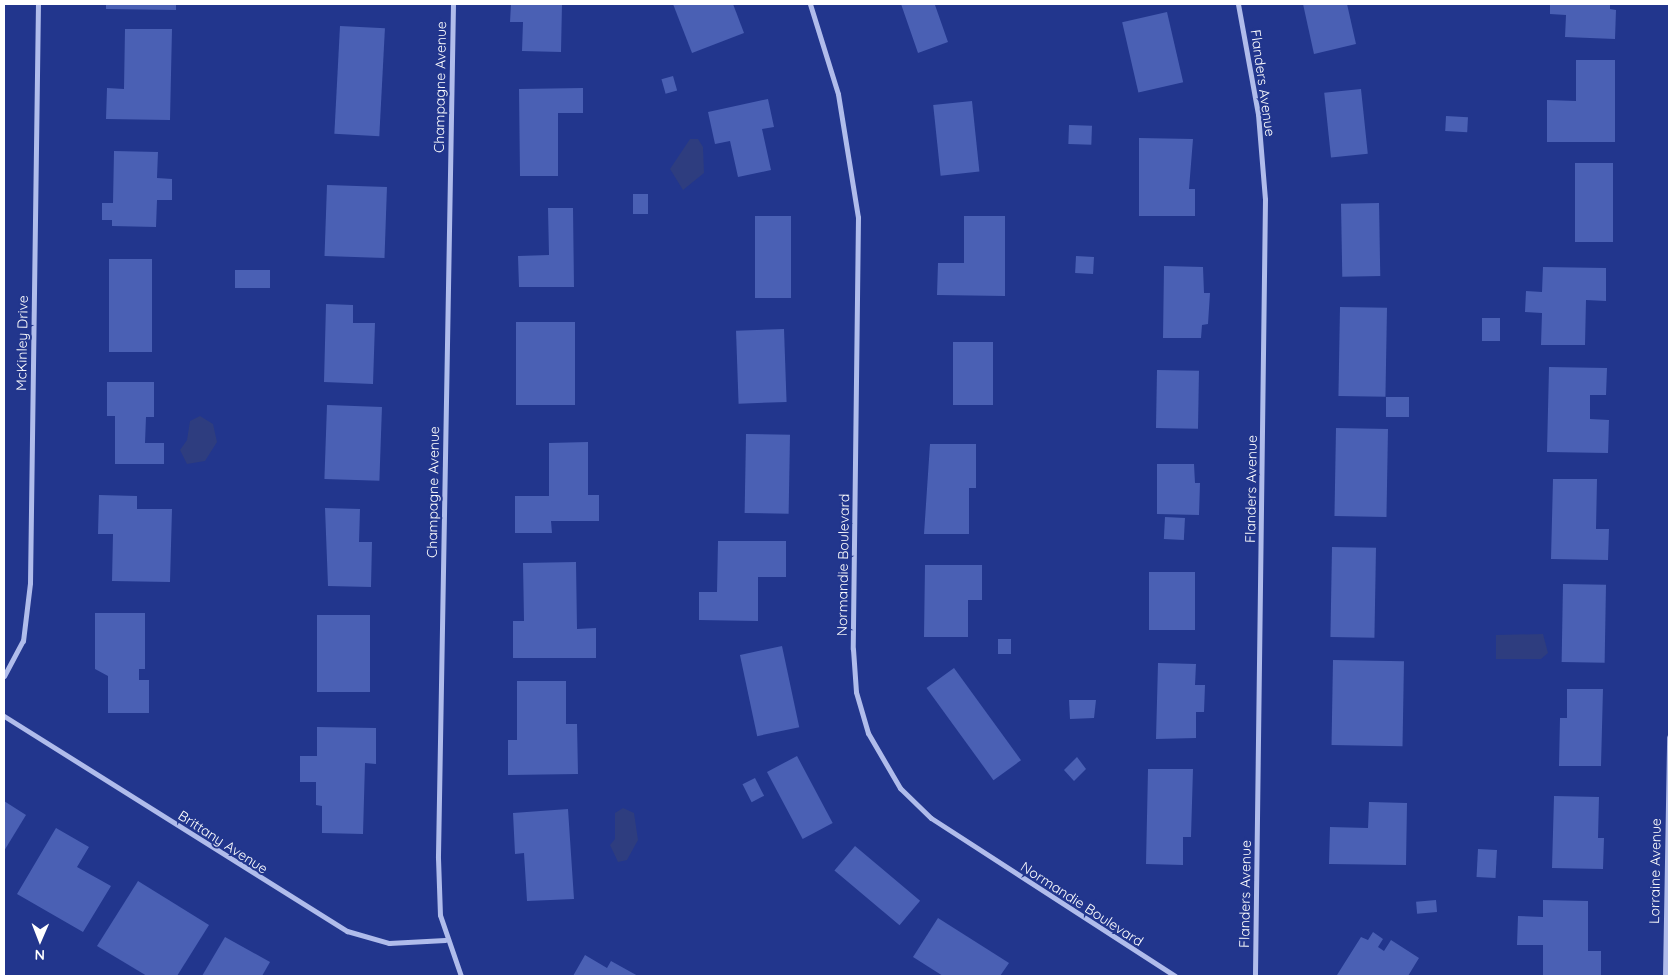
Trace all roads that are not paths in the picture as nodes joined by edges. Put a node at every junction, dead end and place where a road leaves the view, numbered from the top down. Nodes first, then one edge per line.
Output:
1 (38, 4) edge
2 (453, 4) edge
3 (810, 4) edge
4 (1238, 4) edge
5 (4, 676) edge
6 (4, 716) edge
7 (1669, 737) edge
8 (445, 940) junction
9 (461, 976) edge
10 (1174, 976) edge
11 (1255, 976) edge
12 (1665, 976) edge

1 - 5 street, McKinley Drive
2 - 8 street, Champagne Avenue
3 - 10 street, Normandie Boulevard
4 - 11 street, Flanders Avenue
6 - 8 street, Brittany Avenue
7 - 12 street, Lorraine Avenue
8 - 9 street, Champagne Avenue

